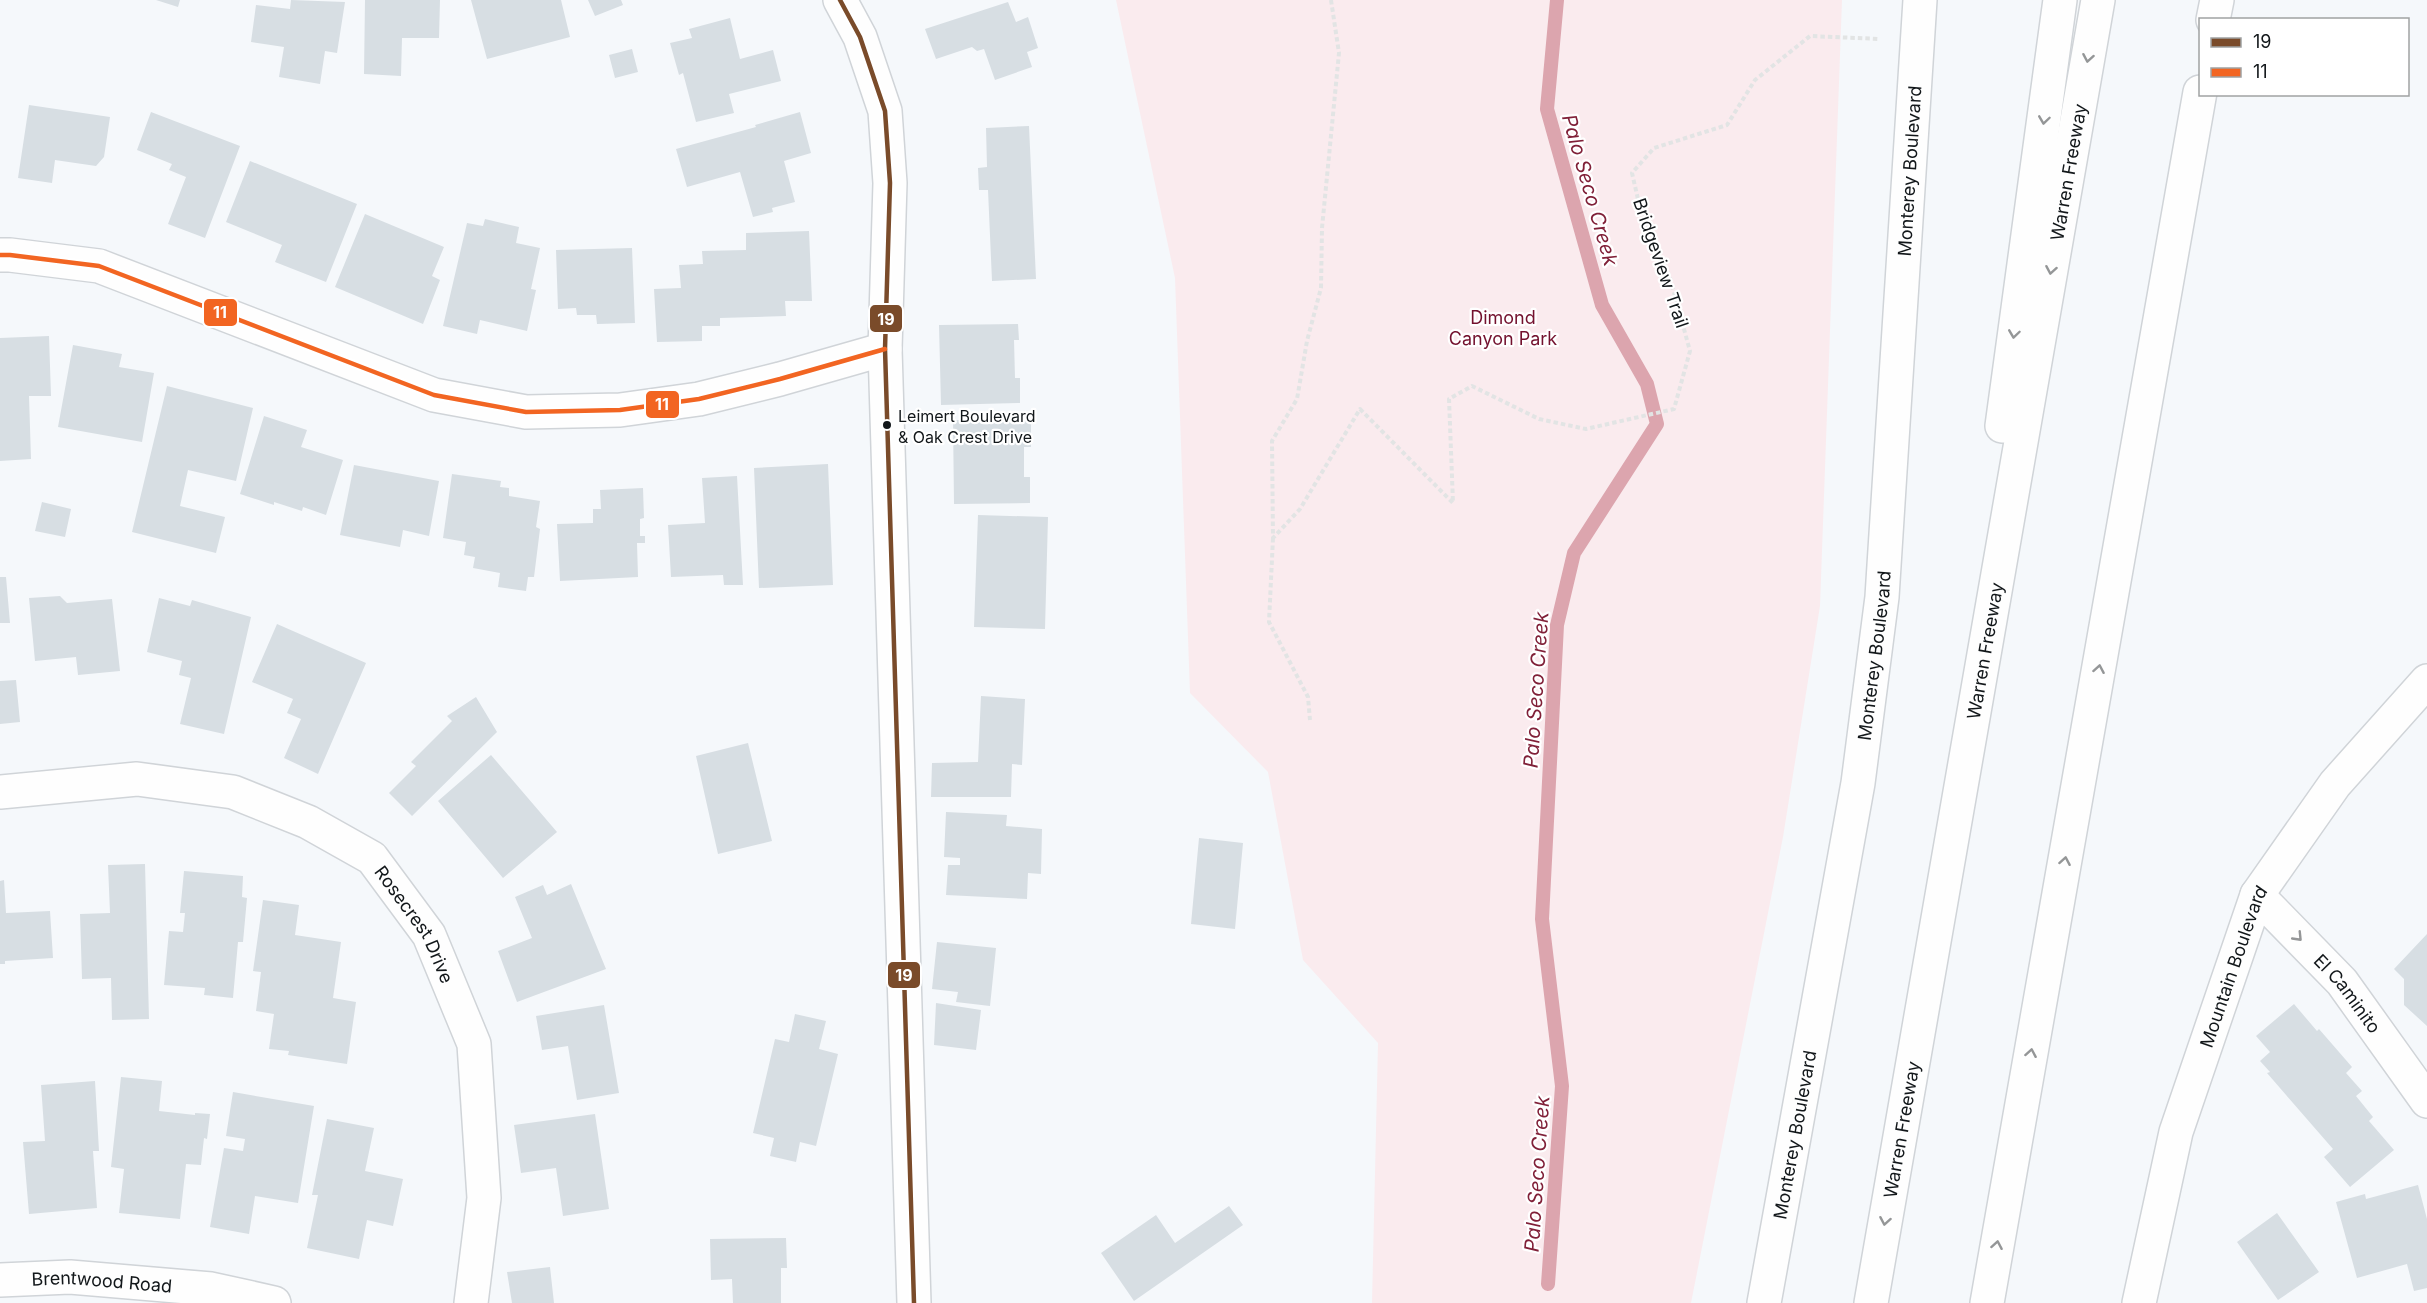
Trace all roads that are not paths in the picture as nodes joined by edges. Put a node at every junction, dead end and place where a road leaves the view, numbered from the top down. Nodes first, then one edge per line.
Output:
1 (840, 0) edge
2 (1920, 0) edge
3 (2060, 0) edge
4 (2098, 0) edge
5 (2217, 0) edge
6 (2213, 18) edge
7 (2199, 96) edge
8 (0, 255) edge
9 (885, 349) junction
10 (2427, 681) edge
11 (0, 792) edge
12 (2257, 895) junction
13 (1924, 997) junction
14 (2427, 1101) edge
15 (0, 1280) edge
16 (274, 1303) edge
17 (471, 1303) edge
18 (914, 1303) edge
19 (1764, 1303) edge
20 (1871, 1303) edge
21 (1987, 1303) edge
22 (2139, 1303) edge

1 - 9 main road
2 - 19 main road, Monterey Boulevard
3 -> 13 main road
4 -> 13 main road, Warren Freeway
5 - 6 main road
21 -> 7 main road
8 - 9 main road
9 - 18 main road
10 - 12 main road, Mountain Boulevard
11 - 17 main road, Rosecrest Drive
12 -> 14 main road, El Caminito
12 - 22 main road, Mountain Boulevard
13 -> 20 main road, Warren Freeway
15 - 16 main road, Brentwood Road

